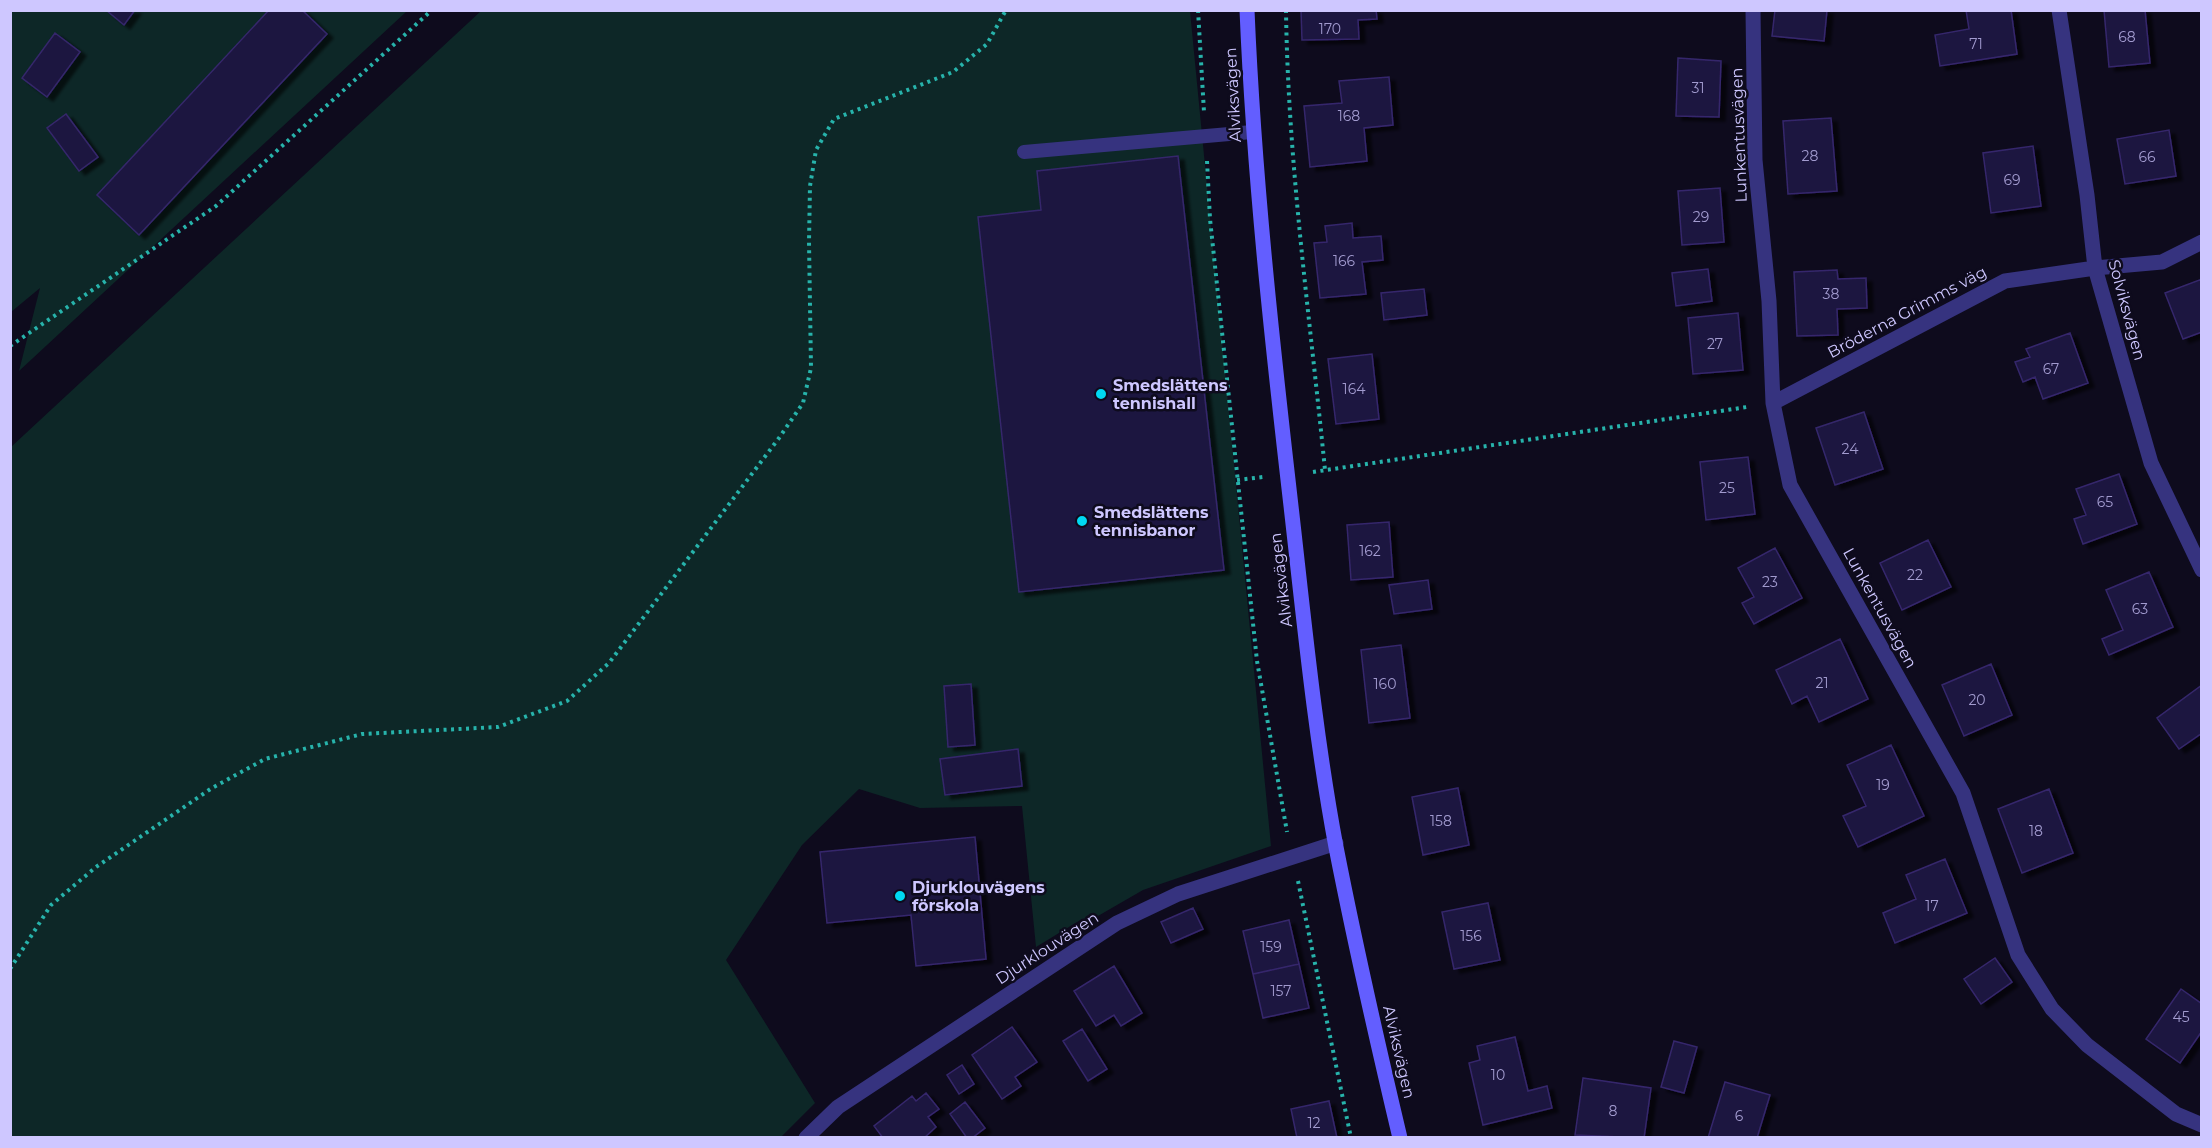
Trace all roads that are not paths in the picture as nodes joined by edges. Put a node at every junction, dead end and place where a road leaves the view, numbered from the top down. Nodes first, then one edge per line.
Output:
1 (1247, 10) edge
2 (1753, 10) edge
3 (2059, 10) edge
4 (1252, 132) junction
5 (1024, 152) dead end
6 (2202, 242) edge
7 (2095, 268) junction
8 (1773, 403) junction
9 (2202, 570) edge
10 (1335, 843) junction
11 (2202, 1125) edge
12 (806, 1137) edge
13 (1400, 1137) edge

1 - 4 street, Alviksvägen
2 - 8 street, Lunkentusvägen
3 - 7 street, Solviksvägen
4 - 5 lane
4 - 10 street, Alviksvägen
6 - 7 street, Bröderna Grimms väg
7 - 8 street, Bröderna Grimms väg
7 - 9 street, Solviksvägen
8 - 11 street, Lunkentusvägen
10 - 12 street, Djurklouvägen
10 - 13 street, Alviksvägen

